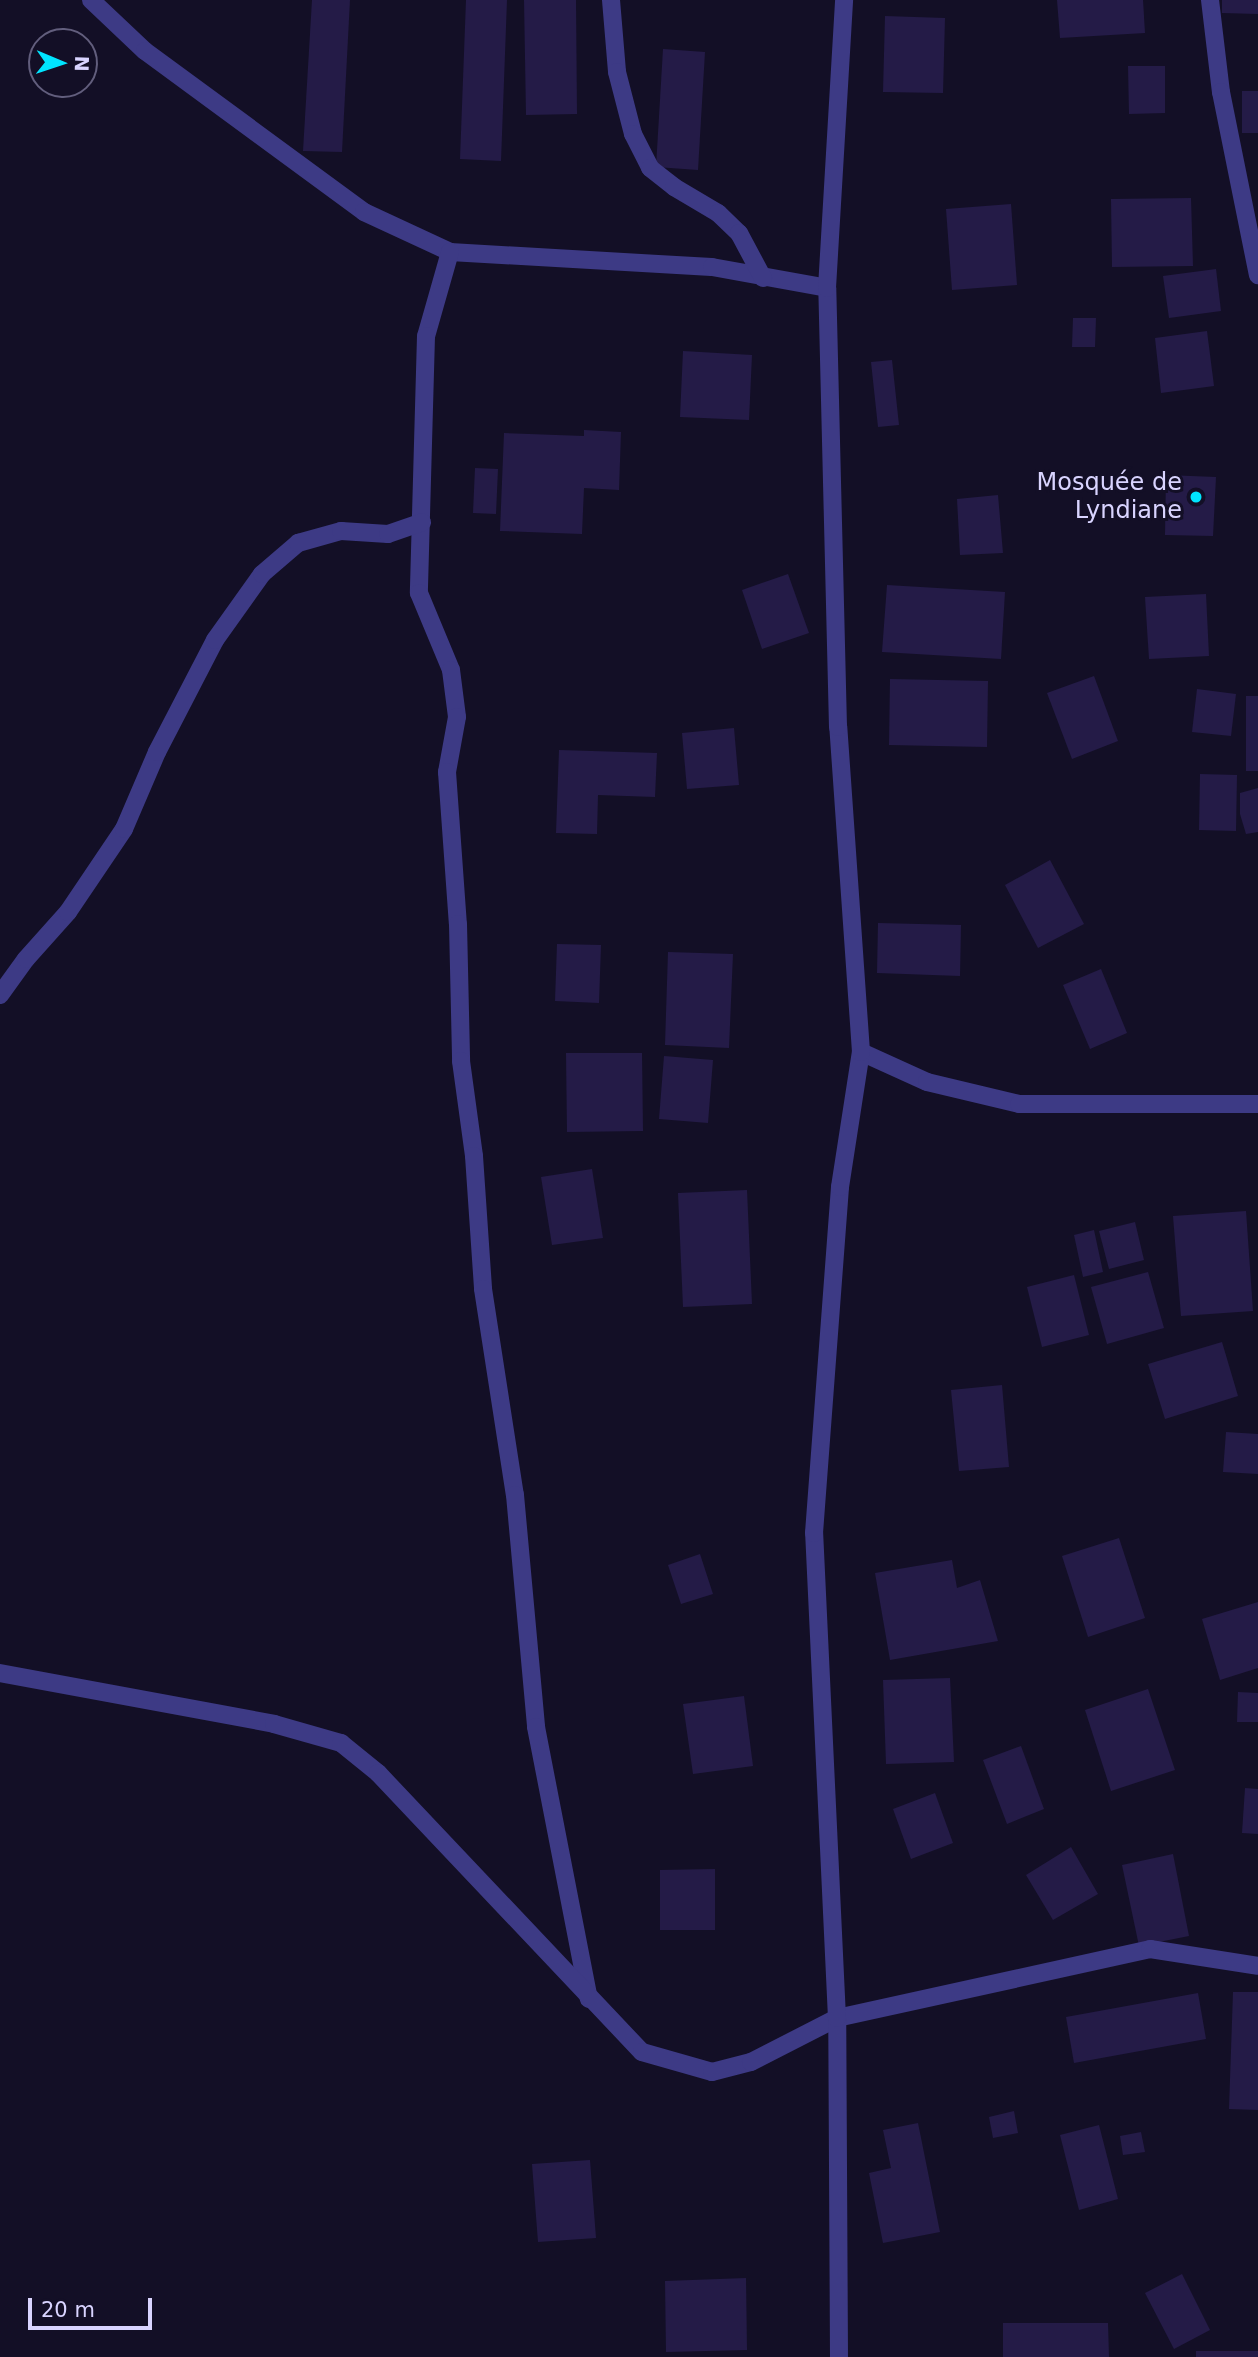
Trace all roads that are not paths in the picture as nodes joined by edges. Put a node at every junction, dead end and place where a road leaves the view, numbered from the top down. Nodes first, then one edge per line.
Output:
1 (91, 0) edge
2 (611, 0) edge
3 (844, 0) edge
4 (1210, 0) edge
5 (450, 252) junction
6 (1258, 275) edge
7 (763, 278) junction
8 (827, 288) junction
9 (422, 523) junction
10 (0, 995) edge
11 (861, 1052) junction
12 (1258, 1104) edge
13 (0, 1673) edge
14 (1258, 1966) edge
15 (589, 1999) junction
16 (837, 2018) junction
17 (839, 2357) edge

1 - 5 street
2 - 7 street
3 - 8 street
4 - 6 street
5 - 7 street
5 - 9 street
7 - 8 street
8 - 11 street
9 - 10 street
9 - 15 street
11 - 12 street
11 - 16 street
13 - 15 street
14 - 16 street
15 - 16 street
16 - 17 street

